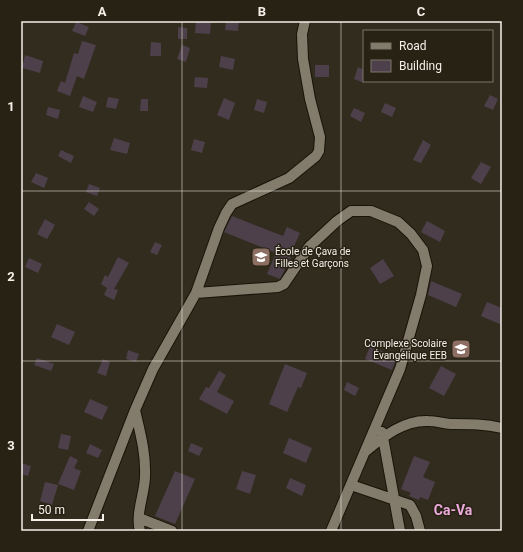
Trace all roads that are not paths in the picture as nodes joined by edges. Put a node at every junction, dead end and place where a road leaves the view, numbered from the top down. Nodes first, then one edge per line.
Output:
1 (305, 21) edge
2 (196, 293) junction
3 (135, 410) junction
4 (380, 414) junction
5 (502, 428) edge
6 (382, 438) junction
7 (364, 452) junction
8 (351, 485) junction
9 (394, 499) junction
10 (139, 518) junction
11 (88, 531) edge
12 (140, 531) edge
13 (172, 531) edge
14 (331, 531) edge
15 (400, 531) edge
16 (420, 531) edge

1 - 2 street
2 - 3 street
2 - 4 street
3 - 10 street
3 - 11 street
4 - 6 street
4 - 7 street
5 - 6 street
6 - 7 street
6 - 9 street
7 - 8 street
8 - 9 street
8 - 14 street
9 - 15 street
9 - 16 street
10 - 12 street
10 - 13 street

